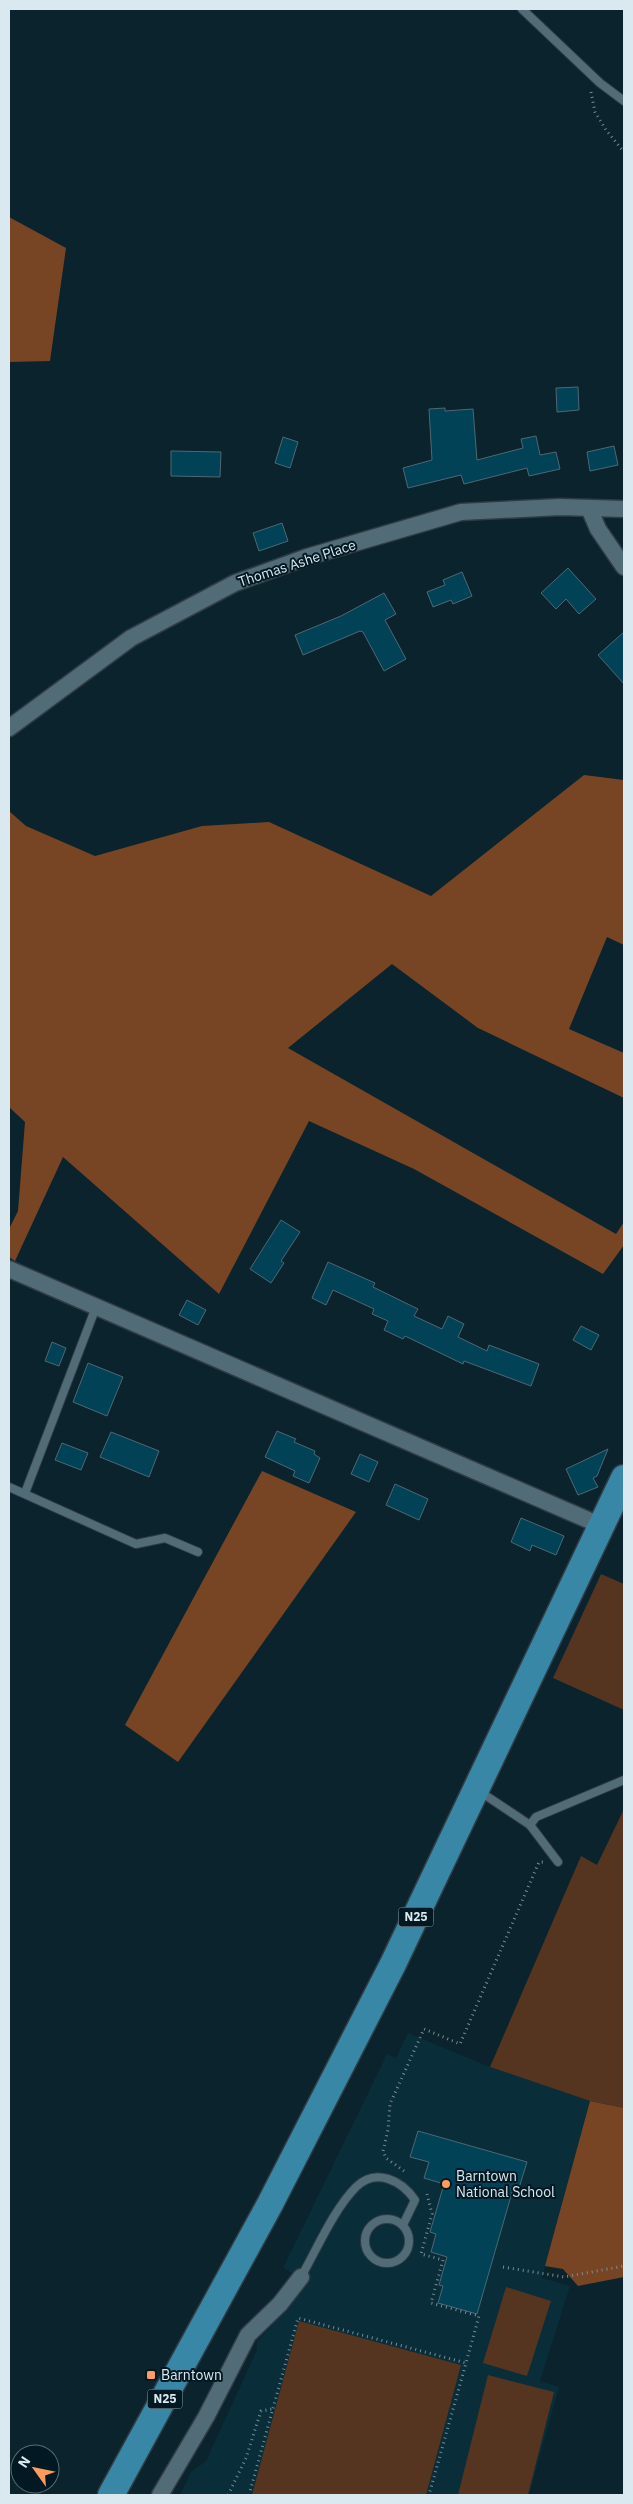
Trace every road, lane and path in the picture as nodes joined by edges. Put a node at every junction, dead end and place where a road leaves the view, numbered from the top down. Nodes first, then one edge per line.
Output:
1 (522, 9) edge
2 (579, 63) junction
3 (624, 101) edge
4 (624, 152) edge
5 (589, 508) junction
6 (624, 509) edge
7 (624, 567) edge
8 (9, 728) edge
9 (9, 1269) edge
10 (96, 1308) junction
11 (624, 1478) edge
12 (9, 1487) edge
13 (25, 1493) junction
14 (602, 1526) junction
15 (198, 1552) dead end
16 (624, 1780) edge
17 (478, 1790) junction
18 (530, 1825) junction
19 (558, 1862) joint
20 (406, 2173) dead end
21 (415, 2200) junction
22 (403, 2225) junction
23 (503, 2266) dead end
24 (624, 2266) edge
25 (301, 2276) joint
26 (466, 2362) junction
27 (273, 2409) junction
28 (110, 2495) edge
29 (160, 2495) edge
30 (228, 2495) edge
31 (248, 2495) edge
32 (429, 2495) edge

1 - 2 lane
2 - 3 lane
2 - 4 path
5 - 6 street, Thomas Ashe Place
5 - 7 street
5 - 8 street, Thomas Ashe Place
9 - 10 street
10 - 13 lane
10 - 14 street
11 - 14 highway, N25
12 - 13 lane
13 - 15 lane
14 - 17 highway, N25
16 - 18 lane
17 - 18 lane
17 - 28 highway, N25
18 - 19 lane
19 - 20 path
21 - 22 lane
21 - 25 lane
21 - 26 path
22 - 22 lane
23 - 24 path
25 - 29 street
26 - 27 path
26 - 32 path
27 - 30 path
27 - 31 path

